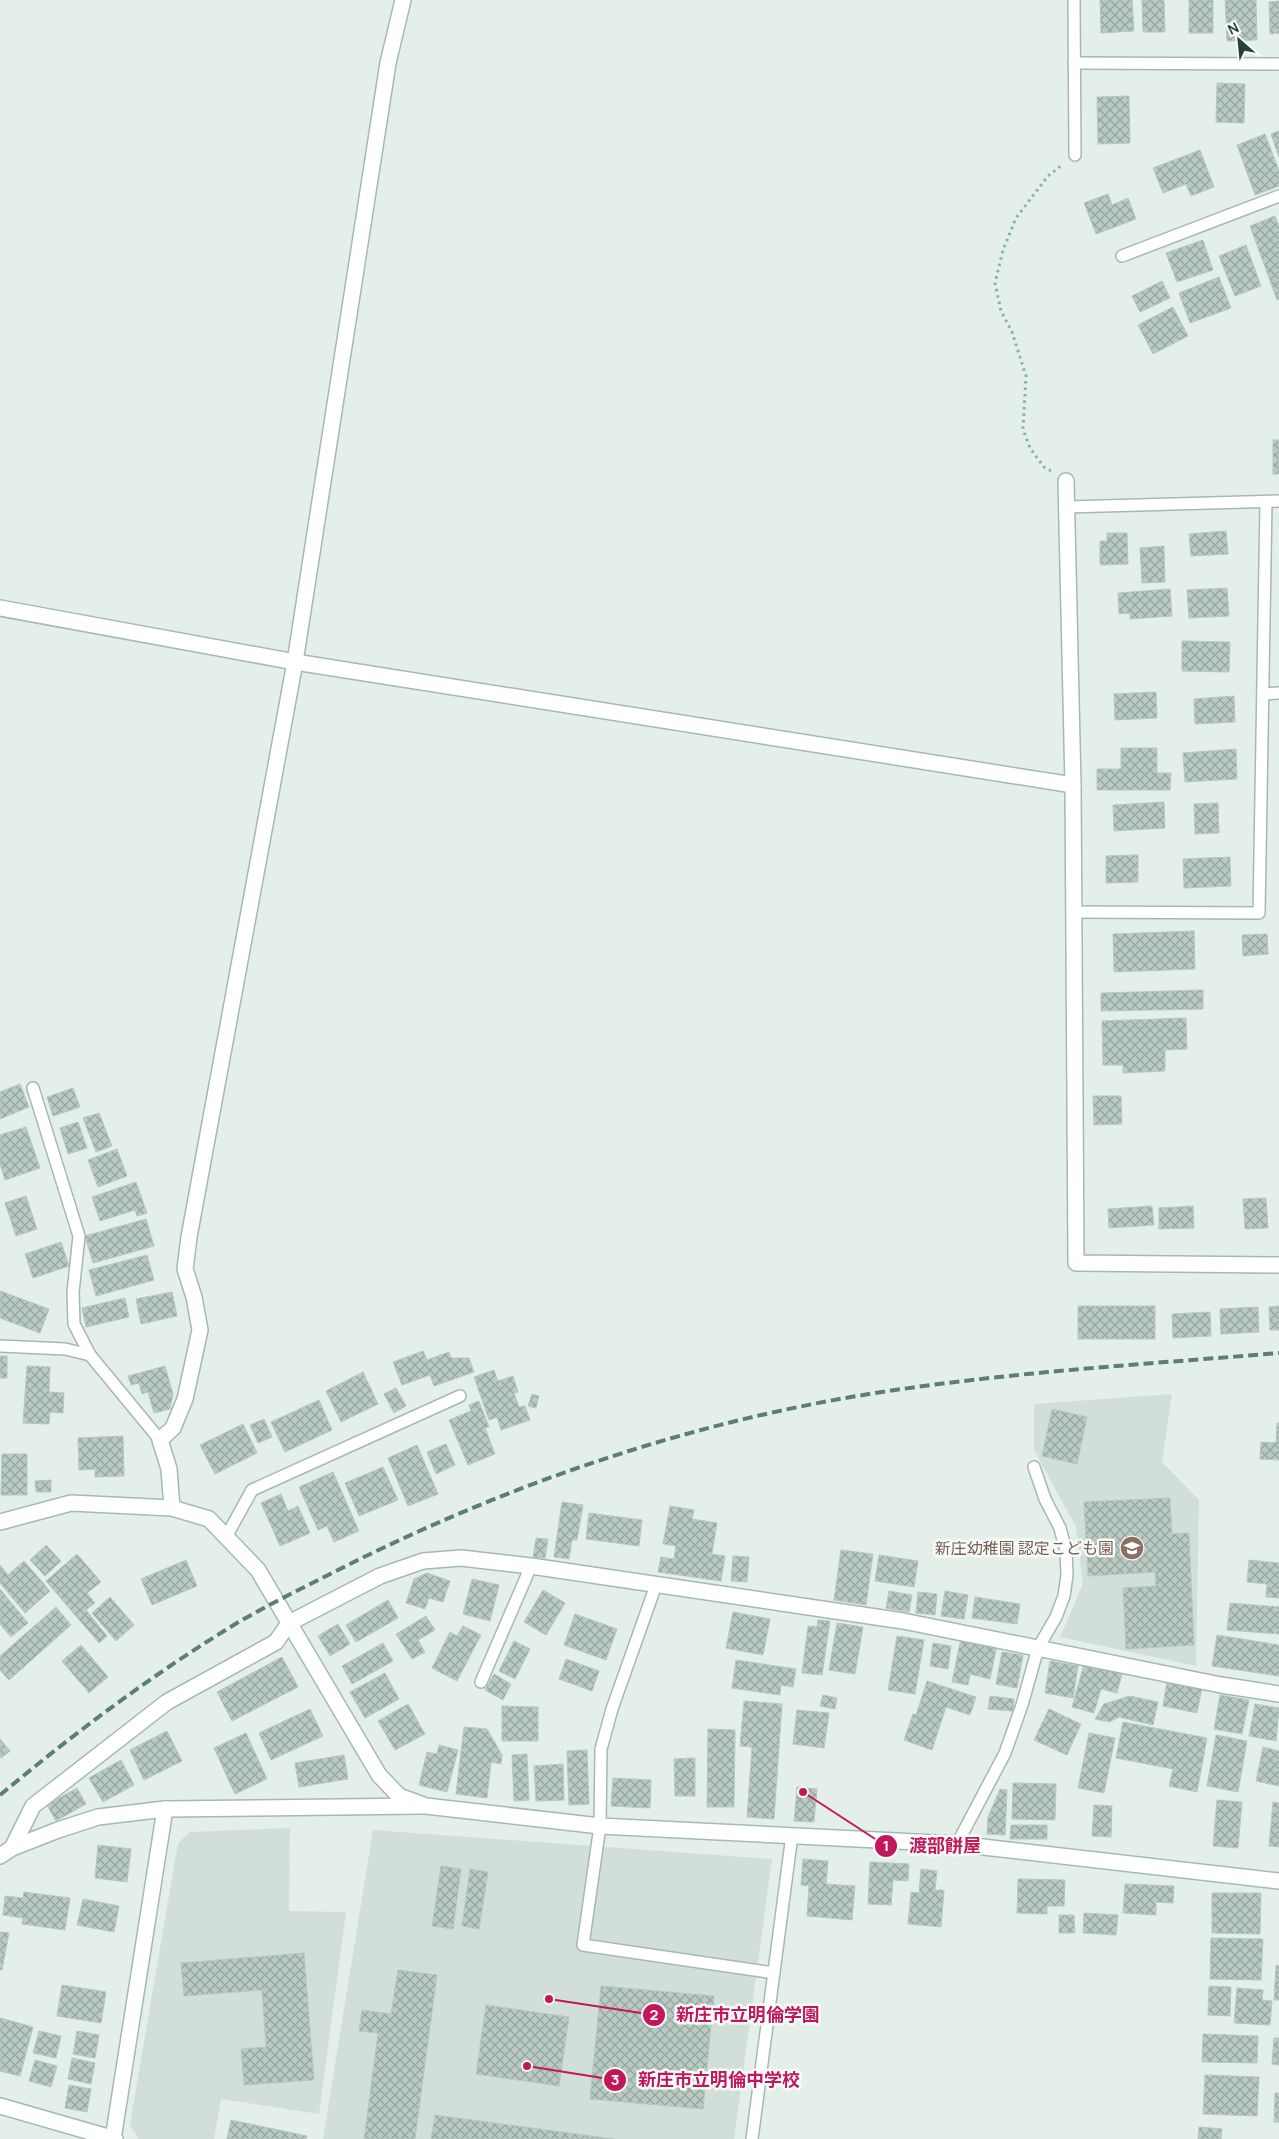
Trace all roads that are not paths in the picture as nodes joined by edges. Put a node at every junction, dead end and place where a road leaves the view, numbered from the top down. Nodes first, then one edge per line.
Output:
1 (402, 0) edge
2 (1074, 0) edge
3 (1074, 63) junction
4 (1279, 64) edge
5 (1075, 155) road end
6 (1279, 196) edge
7 (1122, 256) dead end
8 (1066, 481) road end
9 (1266, 502) junction
10 (1279, 502) edge
11 (1067, 507) junction
12 (0, 608) edge
13 (294, 662) junction
14 (1279, 693) edge
15 (1263, 694) junction
16 (1073, 785) junction
17 (1074, 912) junction
18 (32, 1088) dead end
19 (1279, 1265) edge
20 (0, 1346) edge
21 (90, 1355) junction
22 (460, 1396) dead end
23 (160, 1440) junction
24 (1034, 1467) dead end
25 (172, 1508) junction
26 (0, 1522) edge
27 (226, 1537) junction
28 (531, 1566) junction
29 (656, 1585) junction
30 (289, 1623) junction
31 (1038, 1648) junction
32 (481, 1682) dead end
33 (1279, 1694) edge
34 (426, 1806) junction
35 (165, 1809) junction
36 (600, 1826) junction
37 (792, 1835) junction
38 (957, 1844) junction
39 (6, 1852) edge
40 (1279, 1881) edge
41 (774, 1973) junction
42 (0, 2106) edge
43 (114, 2139) edge
44 (752, 2139) edge

1 - 13 street
2 - 3 lane
3 - 4 lane
3 - 5 lane
6 - 7 lane
8 - 11 street
9 - 10 lane
9 - 11 lane
9 - 15 lane
11 - 16 street
12 - 13 street
13 - 16 street
13 - 23 street
14 - 15 lane
15 - 17 lane
16 - 17 street
17 - 19 street
18 - 21 lane
20 - 21 lane
21 - 23 lane
22 - 27 lane
23 - 25 street
24 - 31 lane
25 - 26 street
25 - 27 street
27 - 30 street
28 - 29 street
28 - 30 street
28 - 32 lane
29 - 31 street
29 - 36 lane
30 - 34 street
30 - 39 street
31 - 33 street
31 - 38 lane
34 - 35 street
34 - 36 street
35 - 39 street
35 - 43 street
36 - 37 street
36 - 41 lane
37 - 38 street
37 - 41 lane
38 - 40 street
41 - 44 lane
42 - 43 street

